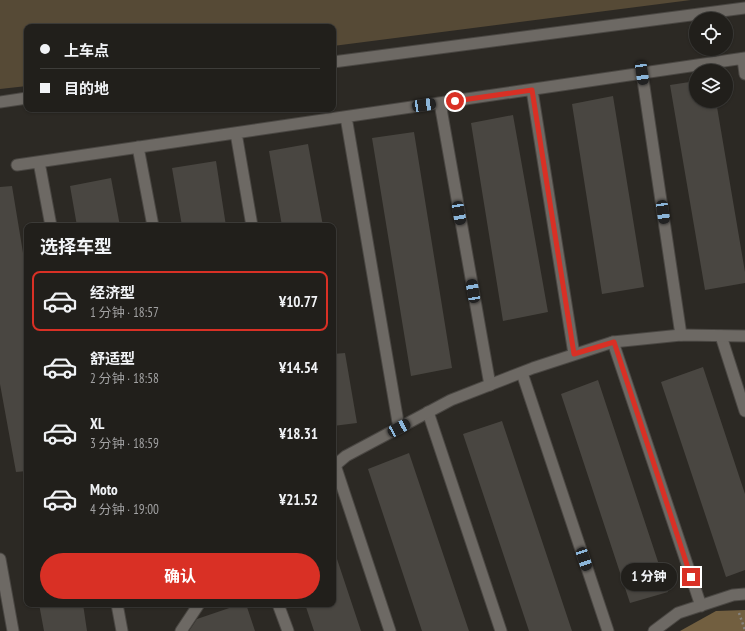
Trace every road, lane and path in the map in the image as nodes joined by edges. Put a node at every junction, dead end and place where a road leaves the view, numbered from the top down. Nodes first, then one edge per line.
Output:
1 (745, 8) edge
2 (744, 59) edge
3 (336, 62) edge
4 (642, 73) junction
5 (745, 74) edge
6 (532, 90) junction
7 (24, 98) edge
8 (0, 102) edge
9 (440, 103) junction
10 (346, 117) junction
11 (236, 133) junction
12 (138, 147) junction
13 (40, 162) junction
14 (17, 165) dead end
15 (50, 223) edge
16 (152, 223) edge
17 (251, 223) edge
18 (681, 335) junction
19 (721, 336) junction
20 (745, 336) edge
21 (614, 342) junction
22 (574, 354) junction
23 (522, 373) junction
24 (490, 385) junction
25 (745, 411) edge
26 (428, 412) junction
27 (399, 428) junction
28 (336, 464) edge
29 (336, 472) edge
30 (0, 559) edge
31 (745, 594) edge
32 (701, 606) junction
33 (118, 607) edge
34 (197, 607) edge
35 (279, 607) edge
36 (12, 631) edge
37 (122, 631) edge
38 (181, 631) edge
39 (288, 631) edge
40 (390, 631) edge
41 (501, 631) edge
42 (608, 631) edge
43 (654, 631) edge

1 - 3 street
2 - 4 street
2 - 5 street
4 - 6 street
4 - 18 street
6 - 9 street
6 - 22 street
7 - 8 street
9 - 10 street
9 - 24 street
10 - 11 street
10 - 27 street
11 - 12 street
11 - 17 street
12 - 13 street
12 - 16 street
13 - 14 street
13 - 15 street
18 - 19 street
18 - 21 street
19 - 20 street
19 - 25 street
21 - 22 street
21 - 32 street
22 - 23 street
23 - 24 street
23 - 42 street
24 - 26 street
26 - 27 street
26 - 41 street
27 - 28 street
29 - 40 street
30 - 36 street
31 - 32 street
32 - 43 street
33 - 37 street
34 - 38 street
35 - 39 street

